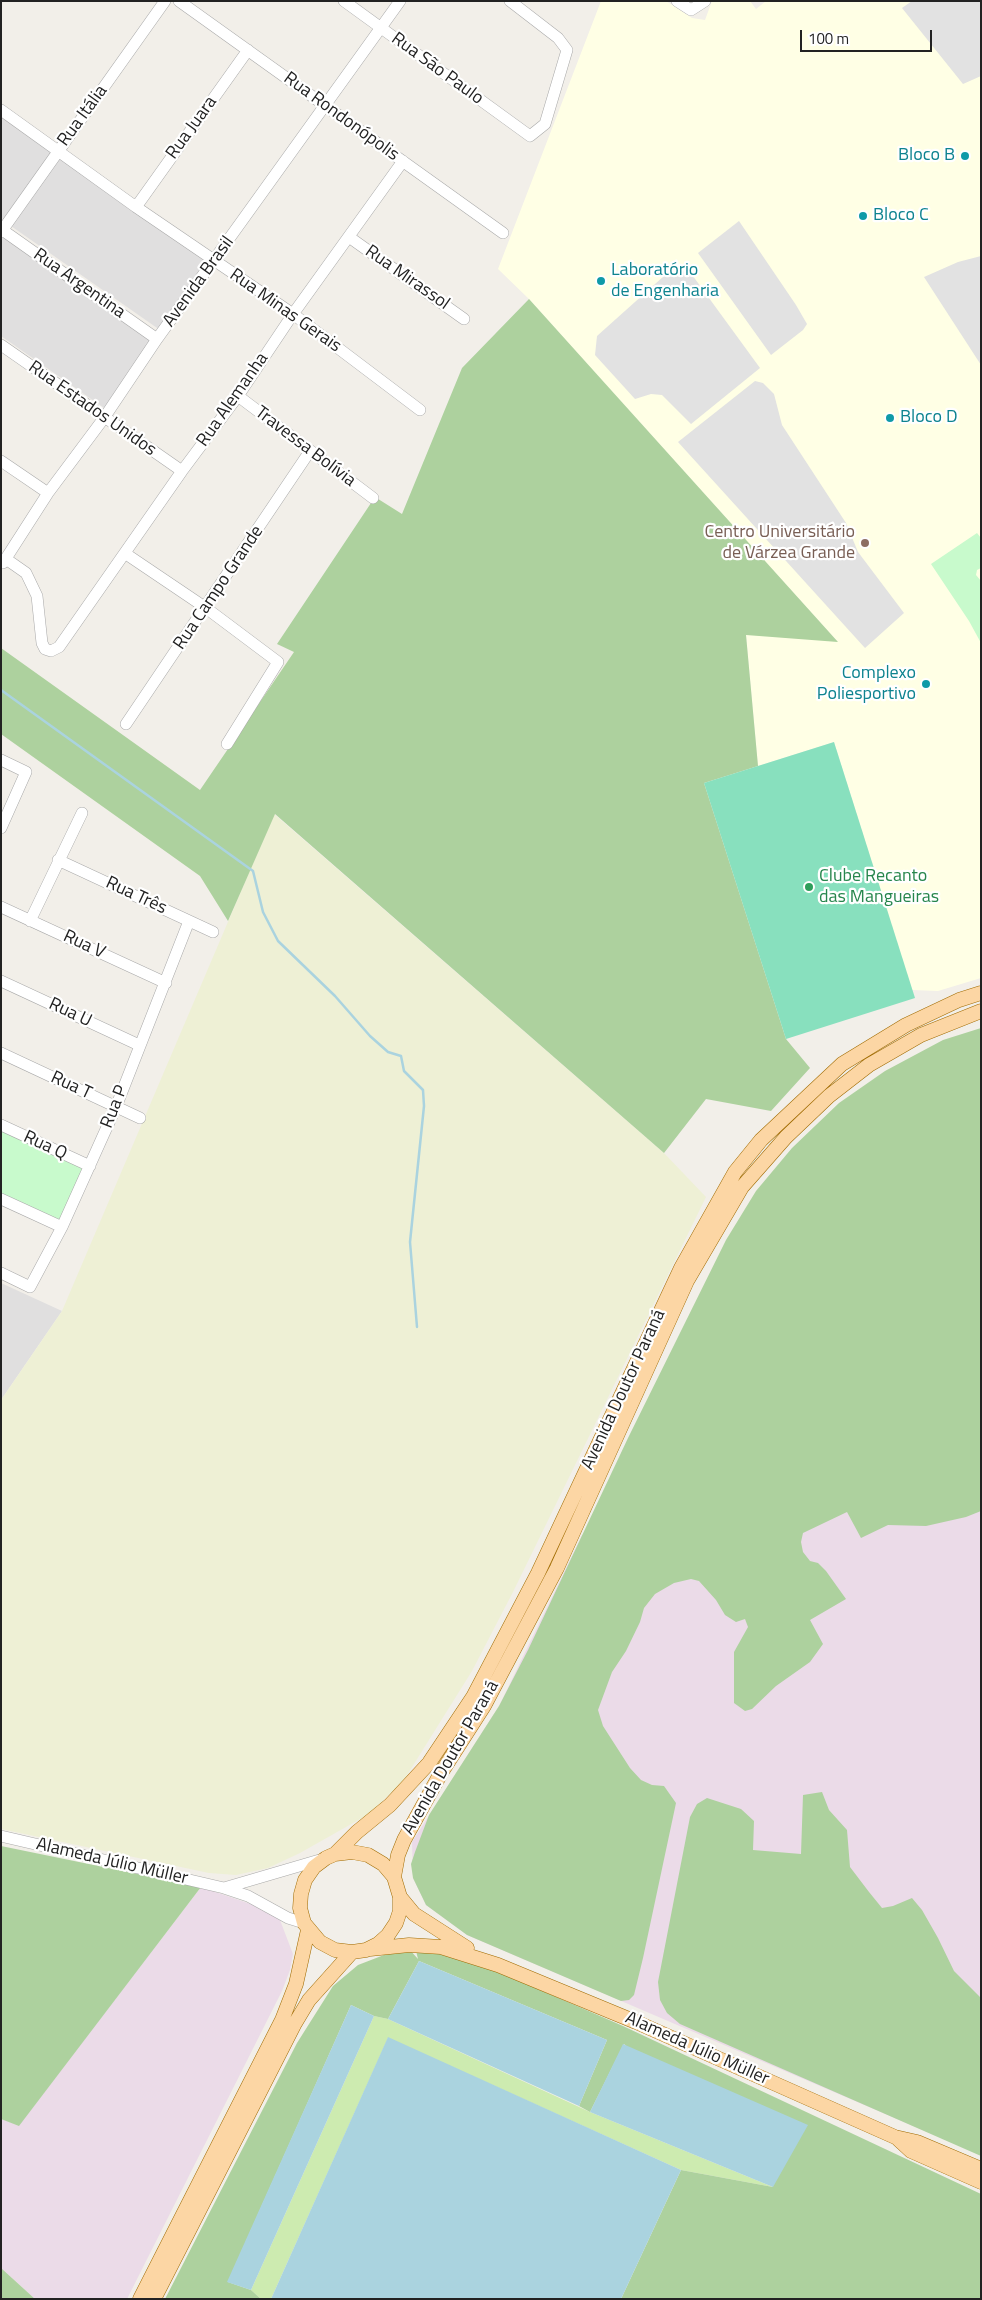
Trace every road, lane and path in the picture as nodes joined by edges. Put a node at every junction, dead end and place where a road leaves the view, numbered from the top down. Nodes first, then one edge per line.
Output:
1 (165, 1) edge
2 (179, 1) edge
3 (344, 1) edge
4 (400, 1) edge
5 (510, 1) edge
6 (677, 1) edge
7 (705, 1) edge
8 (380, 29) junction
9 (248, 50) junction
10 (325, 105) junction
11 (1, 110) edge
12 (58, 150) junction
13 (403, 161) junction
14 (136, 207) junction
15 (2, 230) edge
16 (503, 233) dead end
17 (349, 237) junction
18 (214, 261) junction
19 (292, 314) junction
20 (464, 319) dead end
21 (158, 339) junction
22 (1, 345) edge
23 (238, 396) junction
24 (420, 410) dead end
25 (104, 418) junction
26 (310, 451) junction
27 (1, 461) edge
28 (182, 471) junction
29 (48, 493) junction
30 (373, 498) dead end
31 (126, 554) junction
32 (3, 562) edge
33 (206, 608) junction
34 (126, 724) dead end
35 (227, 744) dead end
36 (1, 760) edge
37 (82, 813) dead end
38 (1, 828) edge
39 (58, 860) junction
40 (1, 907) edge
41 (30, 921) junction
42 (189, 922) junction
43 (214, 932) dead end
44 (1, 981) edge
45 (166, 983) junction
46 (981, 993) edge
47 (981, 1012) edge
48 (139, 1045) junction
49 (1, 1053) edge
50 (116, 1107) junction
51 (140, 1118) dead end
52 (1, 1125) edge
53 (90, 1166) junction
54 (1, 1199) edge
55 (62, 1227) junction
56 (1, 1273) edge
57 (1, 1836) edge
58 (330, 1856) junction
59 (394, 1877) junction
60 (224, 1888) junction
61 (400, 1897) junction
62 (306, 1926) junction
63 (366, 1950) junction
64 (352, 1952) junction
65 (498, 1965) junction
66 (895, 2137) junction
67 (981, 2169) edge
68 (981, 2182) edge
69 (140, 2299) edge
70 (154, 2299) edge

1 - 12 street, Rua Itália
2 - 9 street, Rua Rondonópolis
3 - 8 street, Rua São Paulo
4 - 8 street, Avenida Brasil
5 - 8 street, Rua São Paulo
6 - 7 street
8 - 10 street, Avenida Brasil
9 - 10 street, Rua Rondonópolis
9 - 14 street, Rua Juara
10 - 13 street, Rua Rondonópolis
10 - 18 street, Avenida Brasil
11 - 12 street, Rua Minas Gerais
12 - 14 street, Rua Minas Gerais
12 - 15 street, Rua Itália
13 - 16 street, Rua Rondonópolis
13 - 17 street, Rua Alemanha
14 - 18 street, Rua Minas Gerais
15 - 21 street, Rua Argentina
17 - 19 street, Rua Alemanha
17 - 20 street, Rua Mirassol
18 - 19 street, Rua Minas Gerais
18 - 21 street, Avenida Brasil
19 - 23 street, Rua Alemanha
19 - 24 street, Rua Minas Gerais
21 - 25 street, Avenida Brasil
22 - 25 street, Rua Estados Unidos
23 - 26 street, Travessa Bolívia
23 - 28 street, Rua Alemanha
25 - 28 street, Rua Estados Unidos
25 - 29 street, Avenida Brasil
26 - 30 street, Travessa Bolívia
26 - 33 street, Rua Campo Grande
27 - 29 street
28 - 31 street, Rua Alemanha
29 - 32 street, Avenida Brasil
31 - 32 street, Rua Alemanha
31 - 33 street
33 - 34 street, Rua Campo Grande
33 - 35 street
36 - 38 street
37 - 39 street
39 - 41 street
39 - 42 street, Rua Três
40 - 41 street, Rua V
41 - 45 street, Rua V
42 - 43 street, Rua Três
42 - 45 street, Rua P
44 - 48 street, Rua U
45 - 48 street, Rua P
46 - 58 main road, Avenida Doutor Paraná
47 - 59 main road, Avenida Doutor Paraná
48 - 50 street, Rua P
49 - 50 street, Rua T
50 - 51 street, Rua T
50 - 53 street, Rua P
52 - 53 street, Rua Q
53 - 55 street, Rua P
54 - 55 street
55 - 56 street, Rua P
57 - 60 street, Alameda Júlio Müller
58 - 59 main road
58 - 60 street, Alameda Júlio Müller
58 - 62 main road
59 - 61 main road
60 - 62 street, Alameda Júlio Müller
61 - 63 main road
61 - 65 main road, Alameda Júlio Müller
62 - 64 main road
62 - 69 main road
63 - 64 main road
63 - 65 main road, Alameda Júlio Müller
64 - 70 main road
65 - 66 main road, Alameda Júlio Müller
66 - 67 main road, Alameda Júlio Müller
66 - 68 main road, Alameda Júlio Müller

